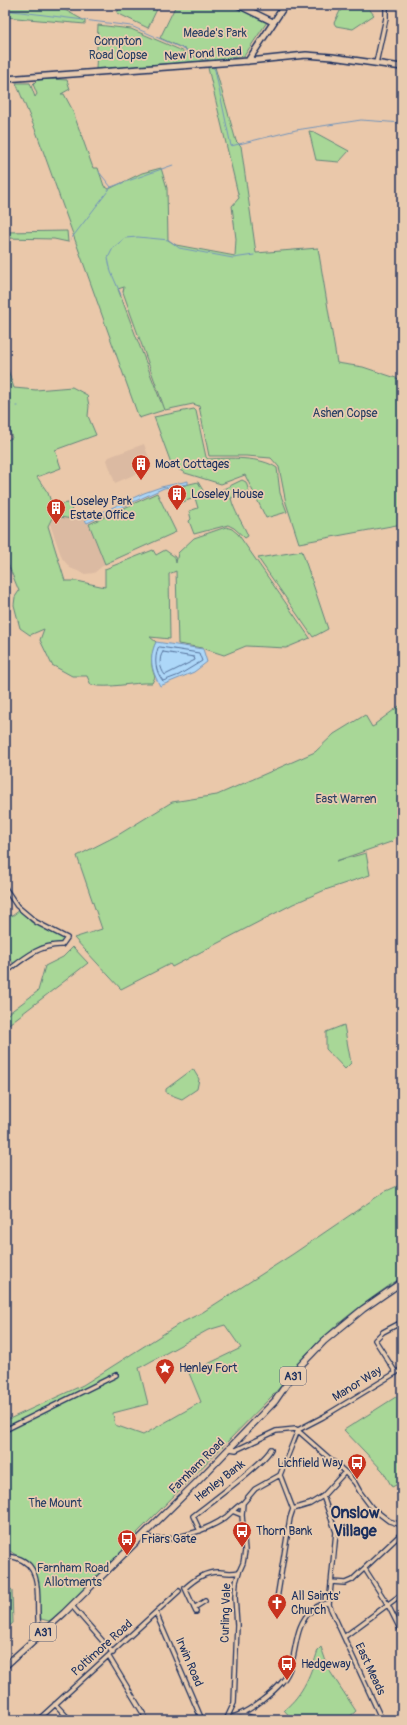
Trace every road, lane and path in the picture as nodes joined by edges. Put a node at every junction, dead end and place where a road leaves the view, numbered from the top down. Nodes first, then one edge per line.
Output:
1 (238, 5) edge
2 (285, 5) edge
3 (386, 5) edge
4 (273, 22) junction
5 (248, 61) junction
6 (376, 63) junction
7 (402, 67) edge
8 (5, 79) edge
9 (5, 888) edge
10 (5, 973) edge
11 (402, 1282) edge
12 (402, 1322) edge
13 (402, 1369) edge
14 (396, 1372) junction
15 (116, 1376) dead end
16 (5, 1430) edge
17 (298, 1430) junction
18 (230, 1449) junction
19 (271, 1449) dead end
20 (345, 1472) junction
21 (280, 1475) junction
22 (323, 1496) junction
23 (243, 1503) junction
24 (293, 1509) junction
25 (232, 1511) junction
26 (242, 1515) junction
27 (402, 1525) edge
28 (200, 1531) junction
29 (402, 1533) edge
30 (144, 1534) junction
31 (5, 1556) edge
32 (365, 1569) junction
33 (239, 1572) junction
34 (230, 1574) junction
35 (236, 1582) junction
36 (331, 1582) junction
37 (179, 1591) dead end
38 (402, 1594) edge
39 (205, 1601) dead end
40 (329, 1602) junction
41 (276, 1605) dead end
42 (388, 1605) junction
43 (72, 1606) junction
44 (194, 1608) junction
45 (196, 1612) dead end
46 (156, 1613) junction
47 (39, 1622) junction
48 (47, 1629) junction
49 (402, 1632) edge
50 (40, 1634) junction
51 (344, 1637) junction
52 (113, 1653) junction
53 (109, 1657) junction
54 (5, 1666) edge
55 (55, 1704) junction
56 (236, 1710) junction
57 (5, 1715) edge
58 (225, 1719) edge
59 (10, 1720) edge
60 (38, 1720) edge
61 (70, 1720) edge
62 (147, 1720) edge
63 (202, 1720) edge
64 (260, 1720) edge
65 (382, 1720) edge

1 - 4 main road
2 - 4 main road
3 - 6 street
4 - 5 main road
5 - 6 main road, New Pond Road
5 - 8 main road, New Pond Road
6 - 7 main road, New Pond Road
9 - 10 street
11 - 18 main road, Farnham Road / A31
12 - 14 street
13 - 14 street, Manor Way
14 - 17 street, Manor Way
15 - 16 street
17 - 18 street
17 - 20 street
17 - 21 street
18 - 30 main road, Farnham Road / A31
19 - 28 street, Henley Bank
20 - 22 street
20 - 27 street
21 - 23 street
21 - 24 street
22 - 24 street
22 - 36 street
23 - 25 street
23 - 26 street, Curling Vale
24 - 41 street
25 - 26 street
25 - 28 street
26 - 33 street, Curling Vale
28 - 30 street
29 - 32 street
30 - 43 main road, Farnham Road / A31
31 - 47 street
32 - 36 street
32 - 42 street
33 - 34 street
33 - 35 street, Curling Vale
34 - 35 street
34 - 44 street
35 - 56 street, Curling Vale
36 - 40 street
37 - 46 street, Poltimore Road
38 - 42 street
39 - 44 street
40 - 51 street, East Meads
40 - 56 street
42 - 49 street
42 - 51 street
43 - 48 main road, Farnham Road / A31
43 - 52 street
44 - 45 street
46 - 52 street, Poltimore Road
46 - 63 street, Irwin Road
47 - 48 street
47 - 50 street
48 - 50 main road, Farnham Road / A31
50 - 54 main road, Farnham Road / A31
51 - 65 street, East Meads
52 - 53 street, Poltimore Road
53 - 55 street, Poltimore Road
53 - 62 street
55 - 60 street, Poltimore Road
55 - 61 street
56 - 58 street
56 - 58 street, Curling Vale
56 - 64 street
57 - 59 street

